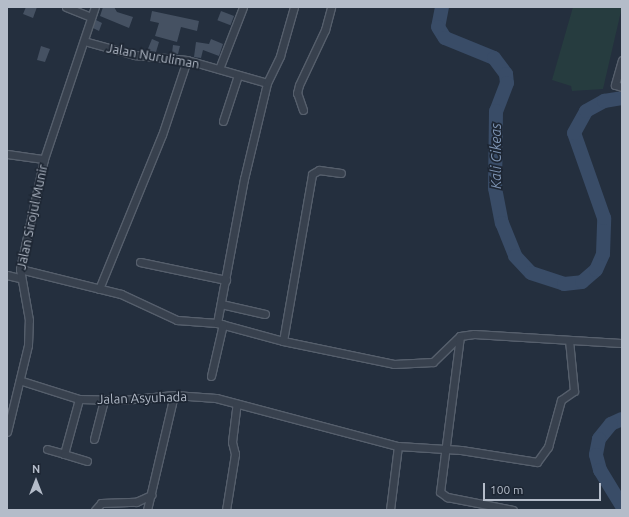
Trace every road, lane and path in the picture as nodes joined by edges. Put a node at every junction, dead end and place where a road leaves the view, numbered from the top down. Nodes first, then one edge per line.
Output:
1 (66, 7) edge
2 (96, 7) edge
3 (243, 7) edge
4 (294, 7) edge
5 (331, 7) edge
6 (92, 17) junction
7 (84, 41) junction
8 (187, 60) junction
9 (622, 60) edge
10 (219, 69) junction
11 (238, 75) junction
12 (267, 83) junction
13 (622, 87) edge
14 (303, 110) dead end
15 (223, 122) dead end
16 (7, 154) edge
17 (44, 159) junction
18 (341, 173) dead end
19 (140, 262) dead end
20 (20, 269) junction
21 (7, 275) edge
22 (19, 278) junction
23 (226, 280) junction
24 (99, 288) junction
25 (221, 304) junction
26 (265, 314) dead end
27 (220, 323) junction
28 (460, 336) junction
29 (569, 340) junction
30 (283, 341) junction
31 (621, 343) edge
32 (211, 376) dead end
33 (22, 381) junction
34 (174, 395) junction
35 (79, 399) junction
36 (104, 400) junction
37 (237, 404) junction
38 (7, 432) edge
39 (94, 439) dead end
40 (398, 446) junction
41 (444, 448) junction
42 (47, 450) dead end
43 (64, 454) junction
44 (87, 461) dead end
45 (152, 495) junction
46 (491, 507) edge
47 (95, 510) edge
48 (147, 510) edge
49 (226, 510) edge
50 (390, 510) edge
51 (513, 510) edge

1 - 6 street
2 - 6 street, Jalan Sirojul Munir
3 - 10 street
4 - 12 street
5 - 14 street
6 - 7 street, Jalan Sirojul Munir
7 - 8 street, Jalan Nuruliman
7 - 17 street, Jalan Sirojul Munir
8 - 10 street, Jalan Nuruliman
8 - 24 street
9 - 13 street
10 - 11 street, Jalan Nuruliman
11 - 12 street, Jalan Nuruliman
11 - 15 street
12 - 23 street
16 - 17 street
17 - 20 street, Jalan Sirojul Munir
18 - 30 street
19 - 23 street
20 - 22 street, Jalan Sirojul Munir
20 - 24 street
21 - 22 street
22 - 33 street, Jalan Sirojul Munir
23 - 25 street
24 - 27 street
25 - 26 street
25 - 27 street
27 - 30 street
27 - 32 street
28 - 29 street
28 - 30 street
28 - 41 street
29 - 31 street
29 - 41 street, Jalan Asyuhada
33 - 35 street, Jalan Asyuhada
33 - 38 street, Jalan Sirojul Munir
34 - 36 street, Jalan Asyuhada
34 - 37 street, Jalan Asyuhada
34 - 45 street
35 - 36 street, Jalan Asyuhada
35 - 43 street
36 - 39 street
37 - 40 street, Jalan Asyuhada
37 - 49 street
40 - 41 street, Jalan Asyuhada
40 - 50 street
41 - 46 street
42 - 43 street
43 - 44 street
45 - 47 street
45 - 48 street
46 - 51 street

